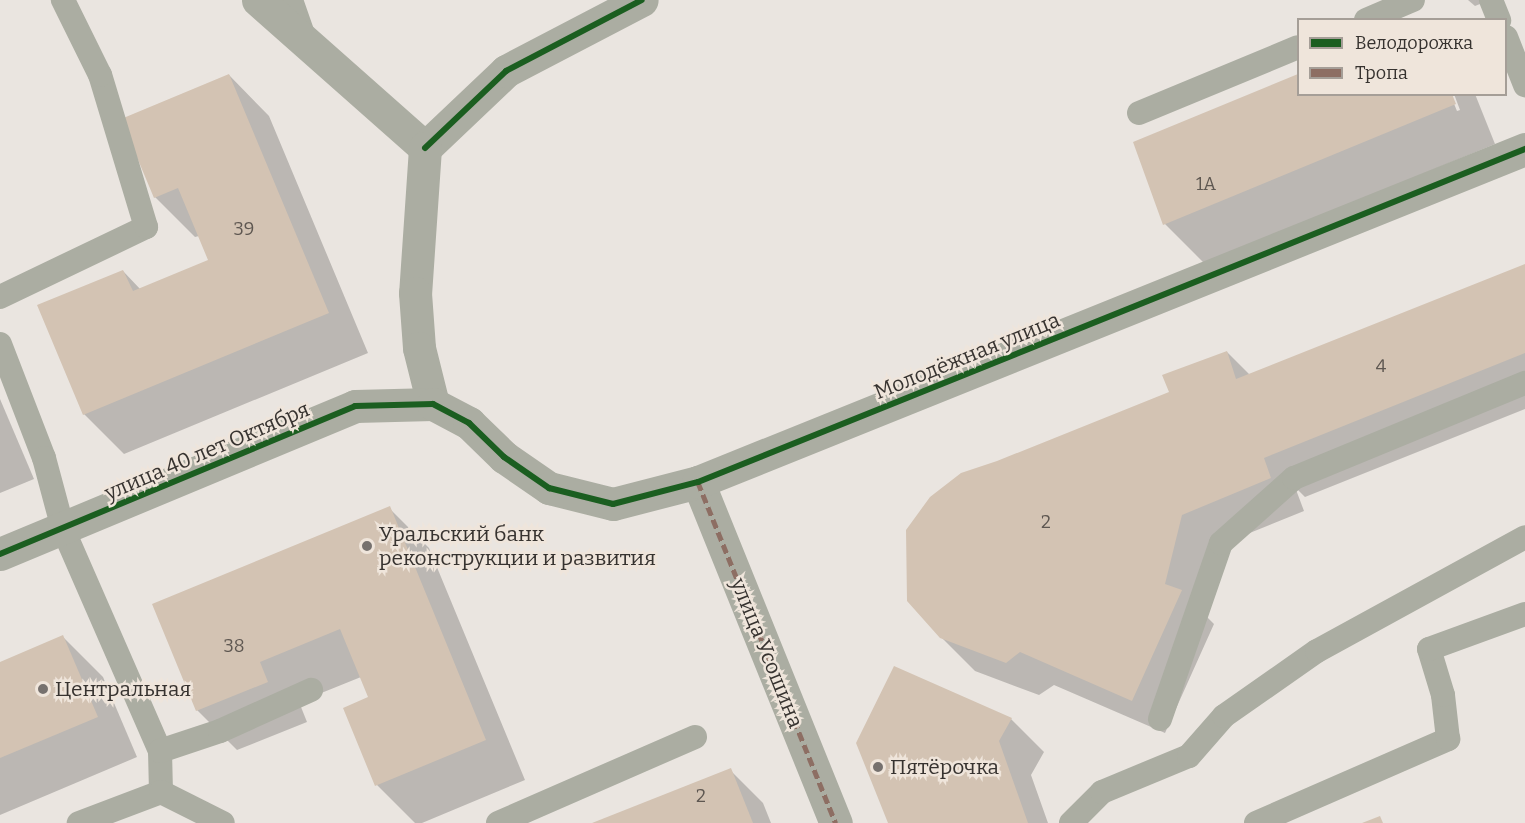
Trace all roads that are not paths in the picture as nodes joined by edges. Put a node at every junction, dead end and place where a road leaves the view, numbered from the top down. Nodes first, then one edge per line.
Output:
1 (63, 0) edge
2 (258, 0) edge
3 (291, 0) edge
4 (642, 0) edge
5 (1413, 0) edge
6 (1491, 0) edge
7 (1371, 18) edge
8 (1498, 18) edge
9 (1507, 40) edge
10 (306, 42) junction
11 (1297, 48) edge
12 (1525, 85) edge
13 (1139, 113) dead end
14 (425, 148) junction
15 (1525, 149) edge
16 (0, 297) edge
17 (0, 344) edge
18 (1525, 383) edge
19 (433, 404) junction
20 (698, 482) junction
21 (63, 529) junction
22 (1525, 537) edge
23 (0, 554) edge
24 (1525, 614) edge
25 (311, 690) dead end
26 (1160, 719) dead end
27 (695, 737) dead end
28 (160, 751) junction
29 (161, 792) junction
30 (79, 823) edge
31 (223, 823) edge
32 (498, 823) edge
33 (836, 823) edge
34 (1071, 823) edge
35 (1256, 823) edge

1 - 16 lane
2 - 10 street
3 - 10 lane
4 - 14 street
5 - 7 lane
6 - 8 lane
9 - 12 lane
10 - 14 street
11 - 13 lane
14 - 19 street
15 - 20 street, Молодёжная улица
17 - 21 lane
18 - 26 lane
19 - 20 street, Молодёжная улица
19 - 21 street, улица 40 лет Октября
20 - 33 street, улица Усошина
21 - 23 street, улица 40 лет Октября
21 - 28 lane
22 - 34 lane
24 - 35 lane
25 - 28 lane
27 - 32 lane
28 - 29 lane
29 - 30 lane
29 - 31 lane

